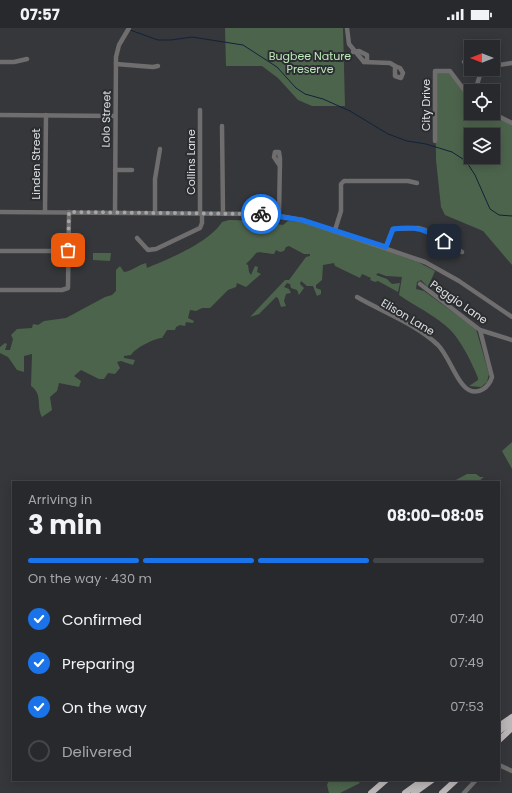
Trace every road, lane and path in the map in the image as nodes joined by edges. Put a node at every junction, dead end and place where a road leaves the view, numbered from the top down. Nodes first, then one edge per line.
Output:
1 (129, 28) edge
2 (347, 28) edge
3 (28, 59) dead end
4 (0, 62) edge
5 (512, 63) edge
6 (116, 64) junction
7 (500, 65) edge
8 (158, 66) dead end
9 (395, 66) dead end
10 (464, 90) edge
11 (200, 110) dead end
12 (0, 115) edge
13 (46, 115) junction
14 (115, 116) junction
15 (500, 117) edge
16 (512, 123) edge
17 (222, 126) dead end
18 (435, 141) dead end
19 (160, 149) dead end
20 (280, 166) dead end
21 (115, 170) junction
22 (132, 170) dead end
23 (417, 183) dead end
24 (0, 212) edge
25 (45, 212) junction
26 (69, 212) junction
27 (115, 213) junction
28 (155, 213) junction
29 (201, 213) junction
30 (223, 213) junction
31 (279, 216) junction
32 (335, 230) junction
33 (137, 238) dead end
34 (386, 247) junction
35 (68, 250) junction
36 (0, 251) edge
37 (462, 252) dead end
38 (420, 284) dead end
39 (0, 290) edge
40 (357, 297) dead end
41 (512, 317) edge
42 (480, 330) junction
43 (512, 340) edge
44 (512, 716) edge
45 (500, 722) edge
46 (512, 722) edge
47 (500, 725) edge
48 (512, 728) edge
49 (500, 730) edge
50 (500, 739) edge
51 (500, 765) edge
52 (512, 771) edge
53 (385, 781) edge
54 (422, 781) edge
55 (431, 781) edge
56 (455, 781) edge
57 (475, 781) edge
58 (371, 793) edge
59 (405, 793) edge
60 (414, 793) edge
61 (442, 793) edge
62 (464, 793) edge

1 - 6 street, Lolo Street
2 - 9 street
3 - 4 street
5 - 7 street
6 - 8 street
6 - 14 street, Lolo Street
10 - 18 street, City Drive
11 - 29 street, Collins Lane
12 - 13 street
13 - 14 street
13 - 25 street, Linden Street
14 - 21 street, Lolo Street
15 - 16 street
17 - 30 street
19 - 28 street
20 - 31 street
21 - 22 street
21 - 27 street, Lolo Street
23 - 32 street
24 - 25 street
25 - 26 street
26 - 27 street
26 - 35 street
27 - 28 street
28 - 29 street
29 - 30 street
29 - 33 street, Collins Lane
30 - 31 street
31 - 32 street
32 - 34 street
34 - 37 street
34 - 41 street
35 - 36 street
35 - 39 street
38 - 42 street, Peggio Lane
40 - 42 street, Elison Lane
42 - 43 street, Peggio Lane
44 - 45 highway
44 - 47 highway
46 - 49 highway
48 - 50 highway
51 - 52 street
53 - 58 highway
54 - 59 highway
55 - 60 highway
56 - 61 highway
57 - 62 street

